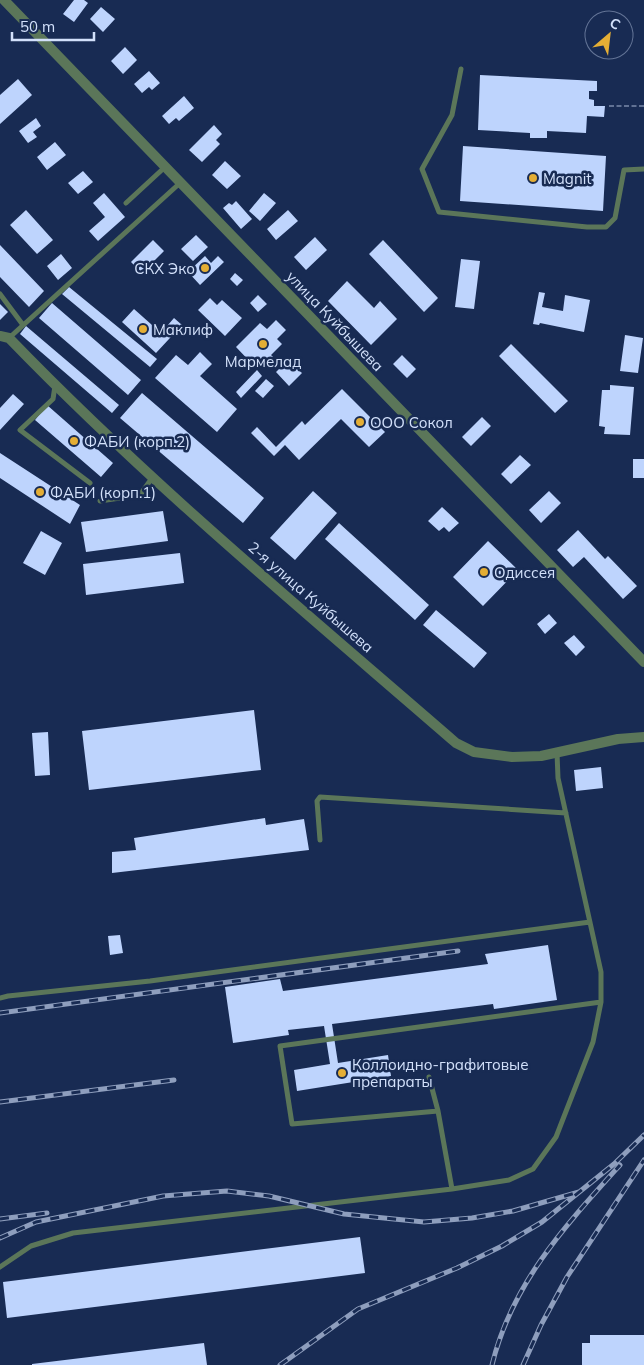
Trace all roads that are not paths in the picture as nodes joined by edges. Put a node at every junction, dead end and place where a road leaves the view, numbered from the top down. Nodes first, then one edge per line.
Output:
1 (4, 0) edge
2 (461, 69) dead end
3 (165, 167) junction
4 (644, 169) edge
5 (180, 183) junction
6 (126, 202) dead end
7 (0, 294) edge
8 (23, 325) junction
9 (5, 337) edge
10 (55, 385) junction
11 (152, 478) junction
12 (90, 483) dead end
13 (100, 501) dead end
14 (644, 662) edge
15 (644, 737) edge
16 (557, 752) junction
17 (566, 813) junction
18 (320, 840) dead end
19 (590, 922) junction
20 (0, 998) edge
21 (601, 1002) junction
22 (430, 1077) dead end
23 (438, 1111) junction
24 (452, 1190) junction
25 (0, 1267) edge

1 - 3 street, улица Куйбышева
2 - 4 lane
3 - 5 street, улица Куйбышева
3 - 6 lane
5 - 8 lane
5 - 14 street, улица Куйбышева
7 - 8 lane
8 - 9 lane
9 - 10 street, 2-я улица Куйбышева
10 - 11 street, 2-я улица Куйбышева
10 - 12 lane
11 - 13 lane
11 - 16 street, 2-я улица Куйбышева
15 - 16 street, 2-я улица Куйбышева
16 - 17 lane
17 - 18 lane
17 - 19 lane
19 - 20 lane
19 - 21 lane
21 - 23 lane
21 - 24 lane
22 - 23 lane
23 - 24 lane
24 - 25 lane

